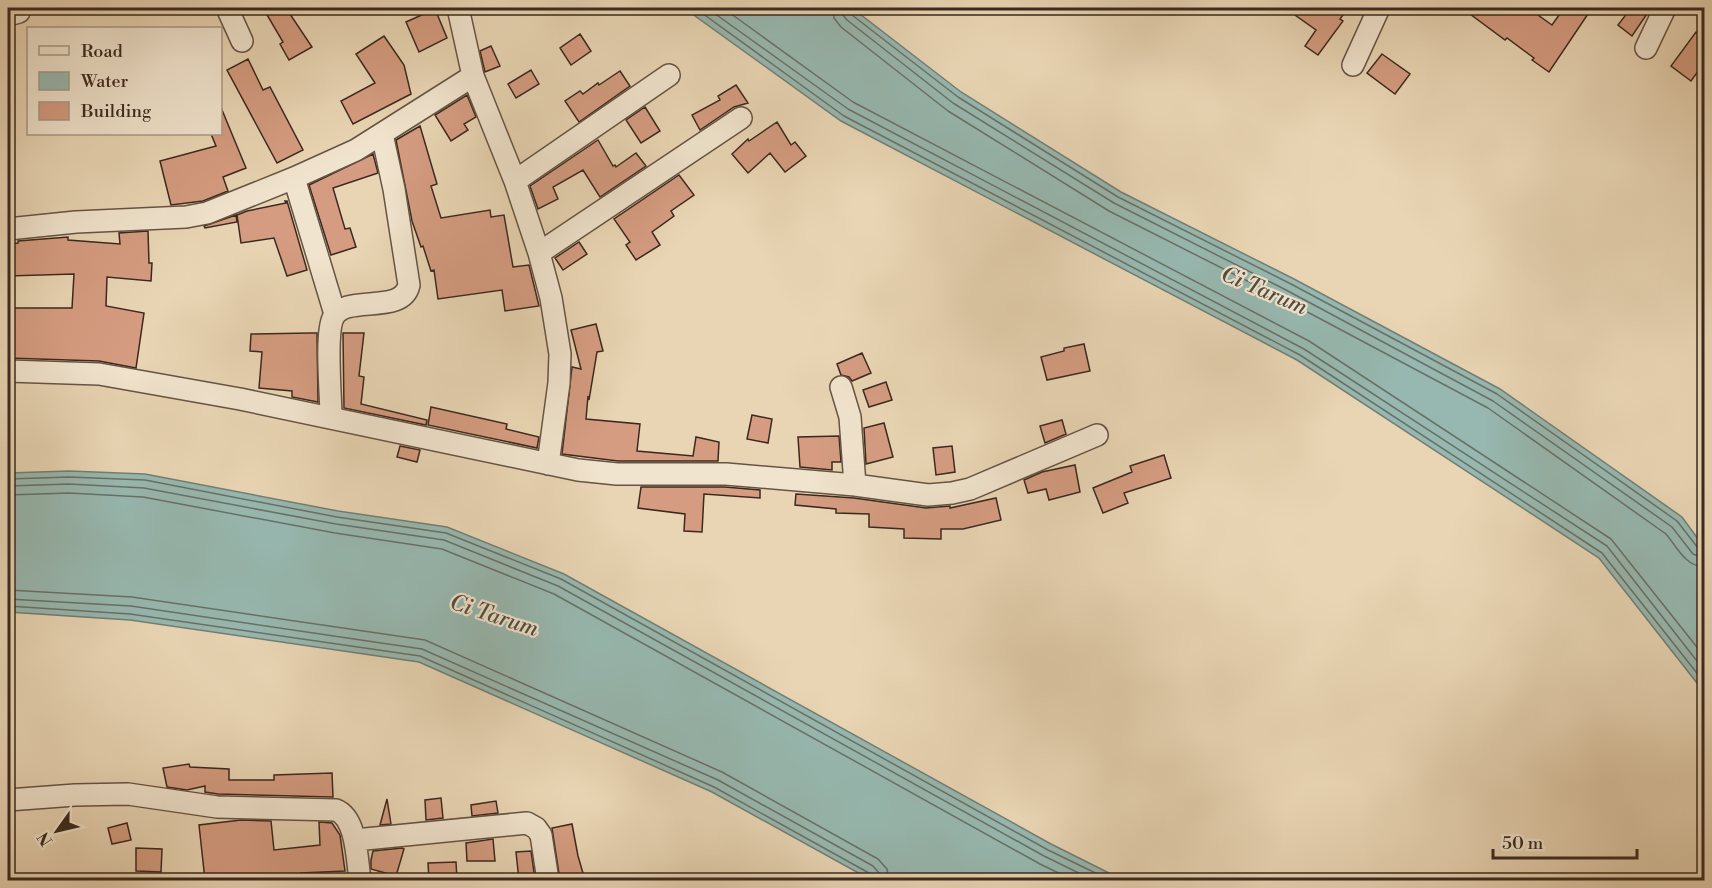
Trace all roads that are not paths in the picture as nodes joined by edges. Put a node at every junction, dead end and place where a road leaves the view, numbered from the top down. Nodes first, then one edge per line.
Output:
1 (227, 8) edge
2 (458, 8) edge
3 (1379, 8) edge
4 (1665, 8) edge
5 (242, 40) dead end
6 (1646, 48) dead end
7 (1353, 65) dead end
8 (669, 75) dead end
9 (473, 76) junction
10 (741, 118) dead end
11 (382, 134) junction
12 (294, 178) junction
13 (515, 181) junction
14 (8, 229) edge
15 (539, 253) junction
16 (335, 314) junction
17 (8, 370) edge
18 (841, 387) dead end
19 (331, 417) junction
20 (1096, 435) dead end
21 (548, 464) junction
22 (855, 485) junction
23 (8, 800) edge
24 (355, 840) junction
25 (360, 880) edge
26 (548, 880) edge

1 - 5 street
2 - 9 street
3 - 7 street
4 - 6 street
8 - 13 street
9 - 11 street
9 - 13 street
10 - 15 street
11 - 12 street
11 - 16 street
12 - 14 street
12 - 16 street
13 - 15 street
15 - 21 street
16 - 19 street
17 - 19 street
18 - 22 street
19 - 21 street
20 - 22 street
21 - 22 street
23 - 24 street
24 - 25 street
24 - 26 street

